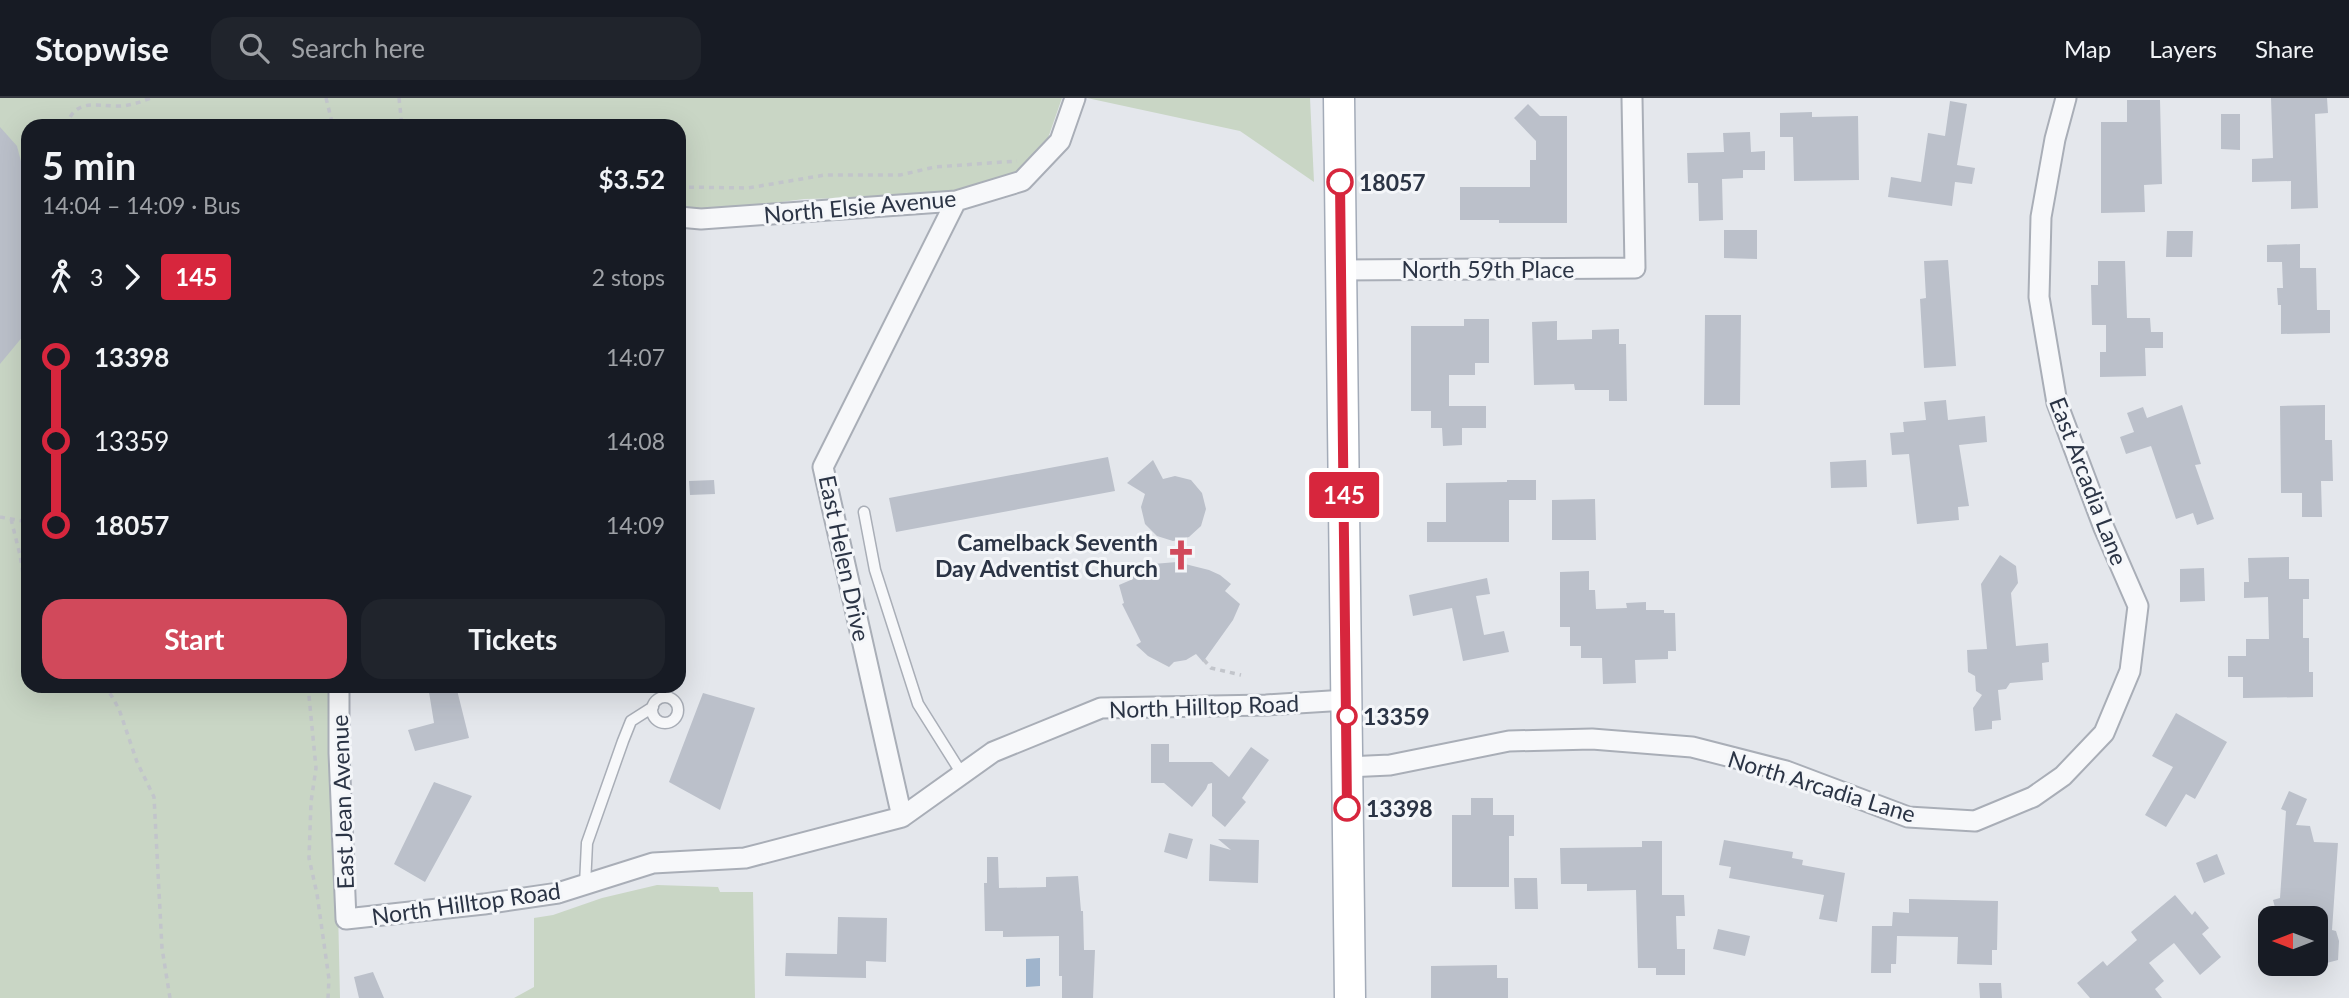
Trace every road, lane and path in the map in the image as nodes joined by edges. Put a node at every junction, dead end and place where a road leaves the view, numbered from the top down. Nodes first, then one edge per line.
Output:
1 (151, 98) edge
2 (326, 98) edge
3 (399, 98) edge
4 (1075, 98) edge
5 (1339, 98) edge
6 (1632, 98) edge
7 (2066, 98) edge
8 (69, 119) edge
9 (331, 119) edge
10 (401, 119) edge
11 (1017, 161) dead end
12 (686, 187) edge
13 (956, 201) junction
14 (686, 217) edge
15 (1341, 270) junction
16 (864, 512) dead end
17 (0, 517) edge
18 (11, 519) junction
19 (21, 521) edge
20 (21, 561) edge
21 (1204, 660) dead end
22 (1241, 675) dead end
23 (109, 693) edge
24 (309, 693) edge
25 (339, 693) edge
26 (1346, 700) junction
27 (653, 707) dead end
28 (2104, 733) joint
29 (1347, 767) junction
30 (962, 774) junction
31 (902, 817) junction
32 (585, 884) junction
33 (346, 919) joint
34 (170, 998) edge
35 (328, 998) edge
36 (1350, 998) edge

1 - 8 path
2 - 9 path
3 - 10 path
4 - 13 street, North Elsie Avenue
5 - 15 main road
6 - 15 street, North 59th Place
7 - 28 street, East Arcadia Lane
11 - 12 path
13 - 14 street, North Elsie Avenue
13 - 31 street, East Helen Drive
15 - 26 main road
16 - 30 lane
17 - 18 path
18 - 19 path
18 - 20 path
21 - 22 path
23 - 34 path
24 - 35 path
25 - 33 street, East Jean Avenue
26 - 29 main road
26 - 30 street, North Hilltop Road
27 - 32 lane
28 - 29 street, North Arcadia Lane
29 - 36 main road
30 - 31 street, North Hilltop Road
31 - 32 street, North Hilltop Road
32 - 33 street, North Hilltop Road

